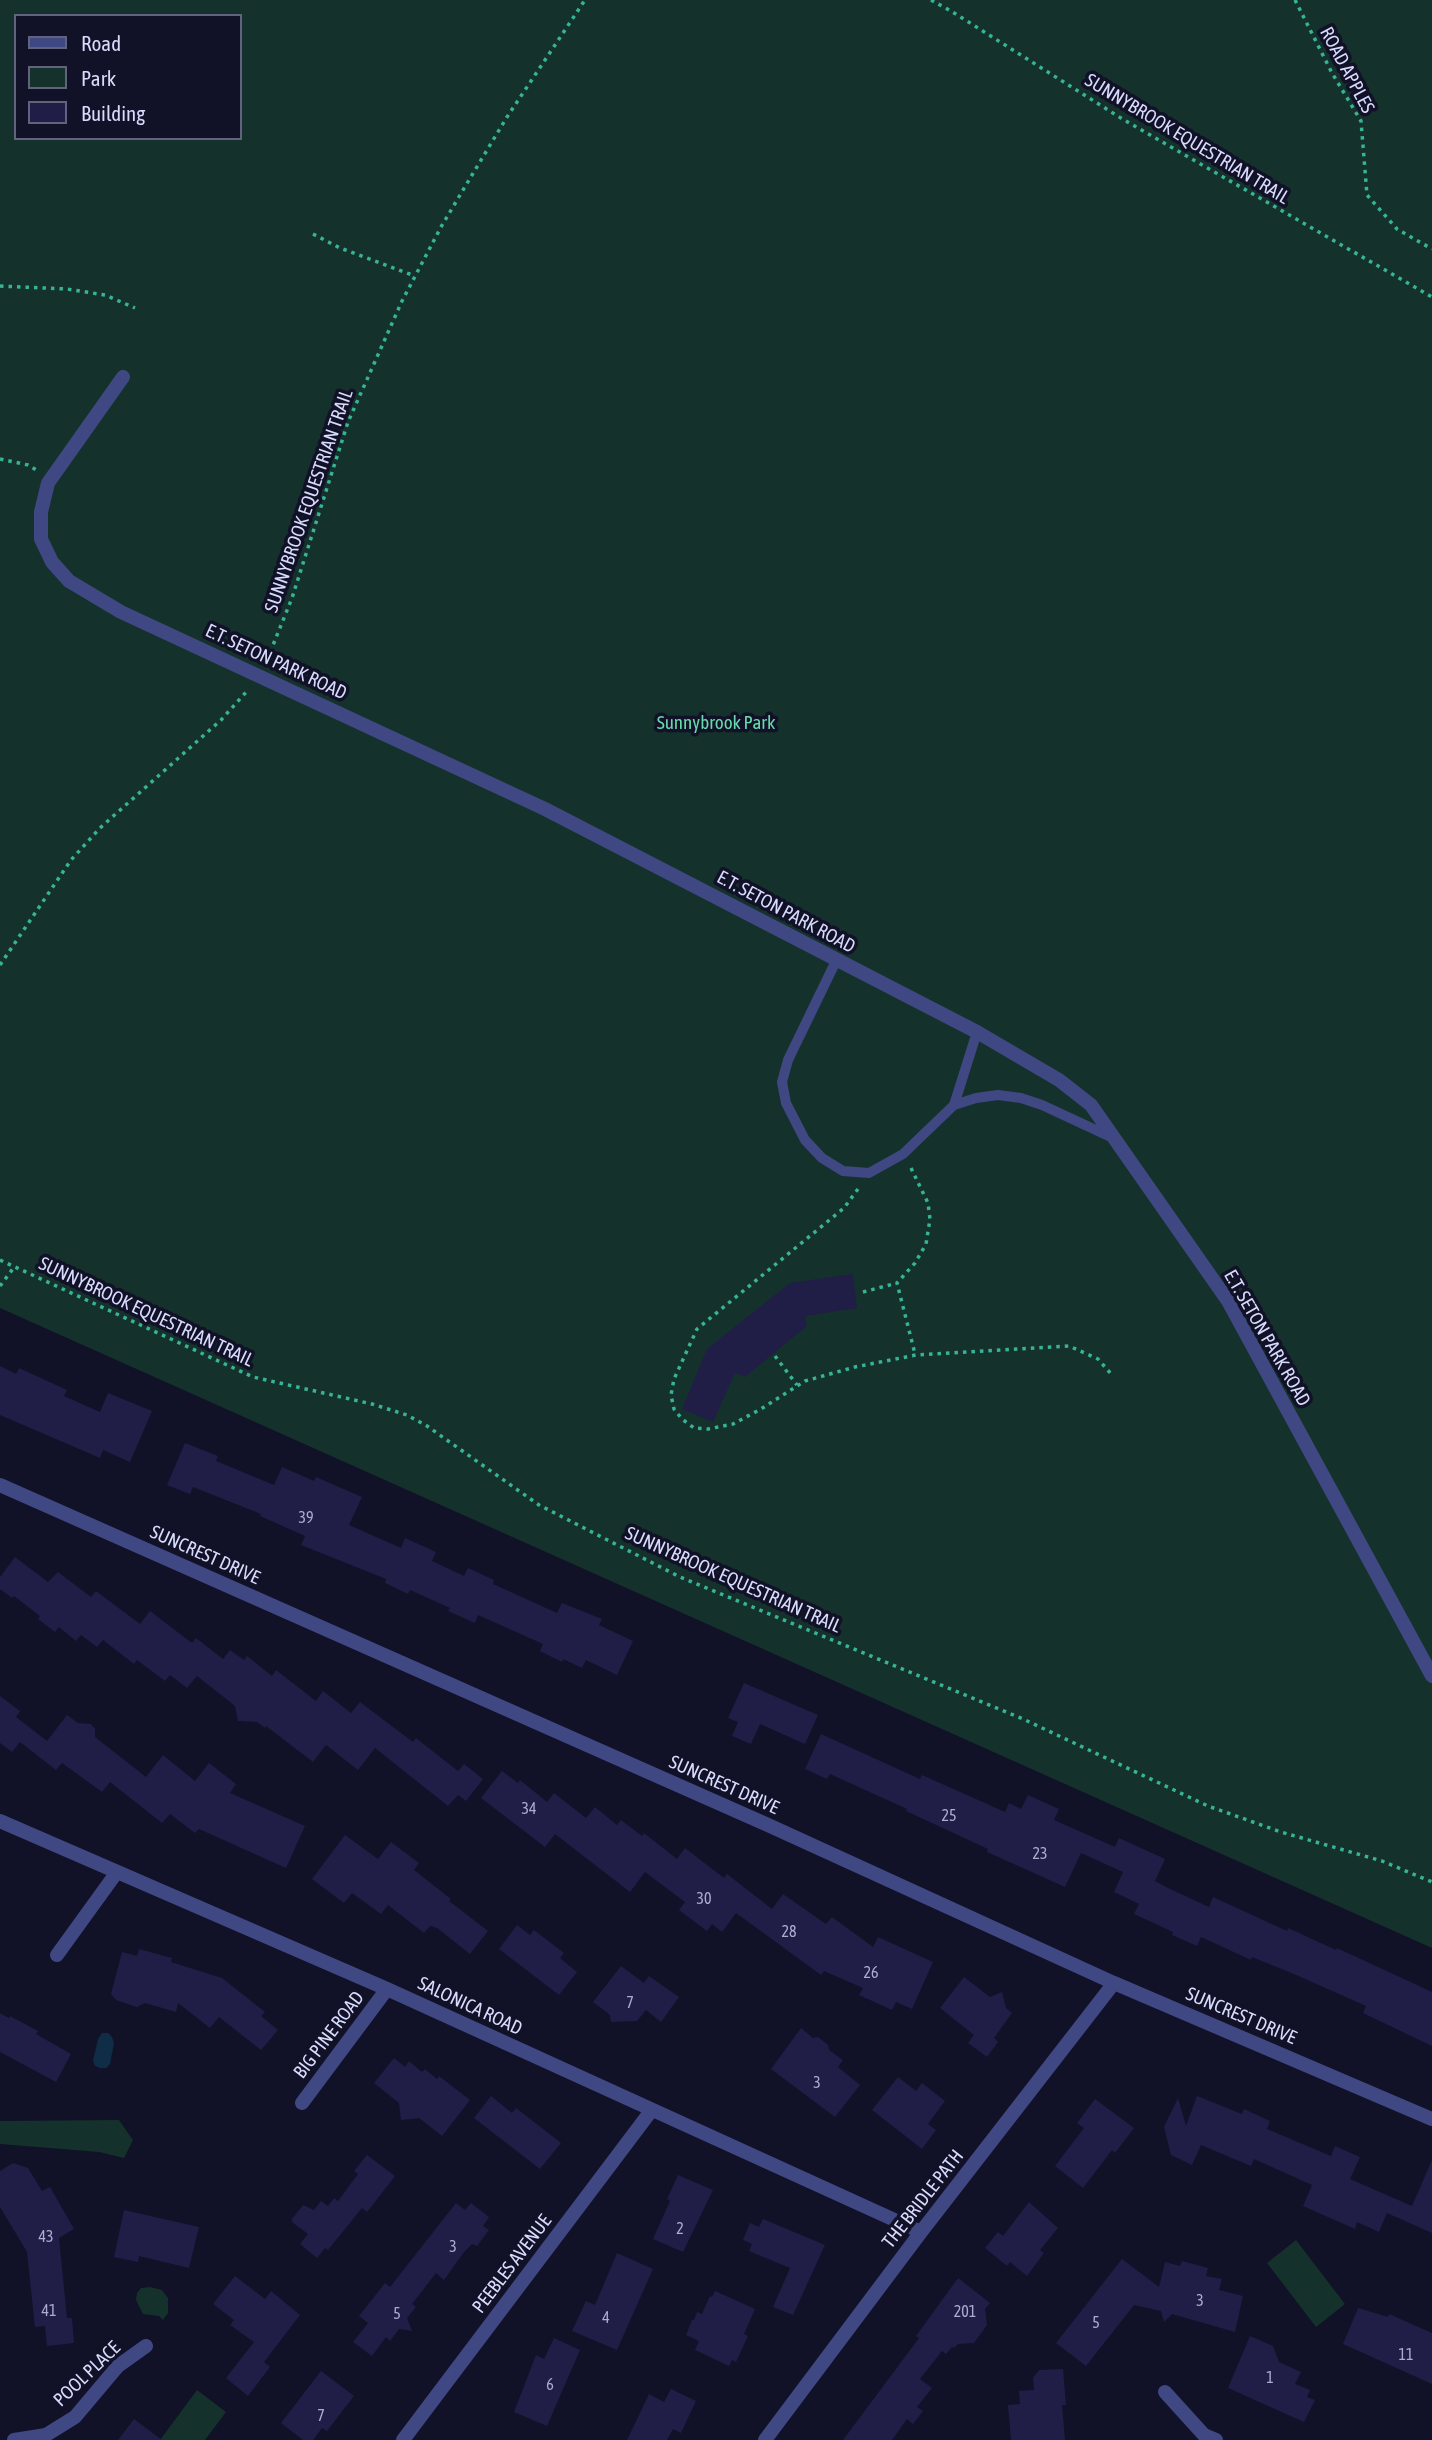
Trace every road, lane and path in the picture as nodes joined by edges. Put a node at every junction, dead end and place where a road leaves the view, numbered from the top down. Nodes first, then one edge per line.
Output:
1 (585, 0) edge
2 (931, 0) edge
3 (1295, 0) edge
4 (313, 234) dead end
5 (1432, 249) edge
6 (415, 276) junction
7 (0, 286) edge
8 (1432, 298) edge
9 (135, 308) dead end
10 (123, 377) dead end
11 (0, 459) edge
12 (51, 479) junction
13 (259, 675) junction
14 (836, 961) junction
15 (0, 965) edge
16 (977, 1032) junction
17 (954, 1105) junction
18 (1113, 1138) junction
19 (904, 1154) junction
20 (869, 1174) junction
21 (0, 1260) edge
22 (15, 1266) junction
23 (897, 1283) junction
24 (0, 1286) edge
25 (863, 1292) dead end
26 (916, 1355) junction
27 (775, 1356) dead end
28 (1112, 1375) dead end
29 (797, 1384) junction
30 (0, 1486) edge
31 (1432, 1676) edge
32 (0, 1821) edge
33 (117, 1872) junction
34 (1432, 1882) edge
35 (57, 1955) dead end
36 (1114, 1983) junction
37 (387, 1989) junction
38 (302, 2103) dead end
39 (651, 2111) junction
40 (1432, 2119) edge
41 (921, 2232) junction
42 (146, 2346) dead end
43 (1165, 2392) dead end
44 (14, 2440) edge
45 (403, 2440) edge
46 (765, 2440) edge
47 (1216, 2440) edge

1 - 6 path, SUNNYBROOK EQUESTRIAN TRAIL
2 - 8 path, SUNNYBROOK EQUESTRIAN TRAIL
3 - 5 path, ROAD APPLES
4 - 6 path
6 - 13 path, SUNNYBROOK EQUESTRIAN TRAIL
7 - 9 path
10 - 12 street, E.T. SETON PARK ROAD
11 - 12 path
12 - 13 street, E.T. SETON PARK ROAD
13 - 14 street, E.T. SETON PARK ROAD
13 - 15 path, SUNNYBROOK EQUESTRIAN TRAIL
14 - 16 street, E.T. SETON PARK ROAD
14 - 20 lane
16 - 17 lane
16 - 18 street, E.T. SETON PARK ROAD
17 - 18 lane
17 - 19 lane
18 - 31 street, E.T. SETON PARK ROAD
19 - 20 lane
19 - 23 path
20 - 29 path
21 - 22 path, SUNNYBROOK EQUESTRIAN TRAIL
22 - 24 path
22 - 34 path, SUNNYBROOK EQUESTRIAN TRAIL
23 - 25 path
23 - 26 path
26 - 28 path
26 - 29 path
27 - 29 path
30 - 36 street, SUNCREST DRIVE
32 - 33 street, SALONICA ROAD
33 - 35 street
33 - 37 street, SALONICA ROAD
36 - 40 street, SUNCREST DRIVE
36 - 41 street, THE BRIDLE PATH
37 - 38 street, BIG PINE ROAD
37 - 39 street, SALONICA ROAD
39 - 41 street, SALONICA ROAD
39 - 45 street, PEEBLES AVENUE
41 - 46 street, THE BRIDLE PATH
42 - 44 street, POOL PLACE
43 - 47 street

